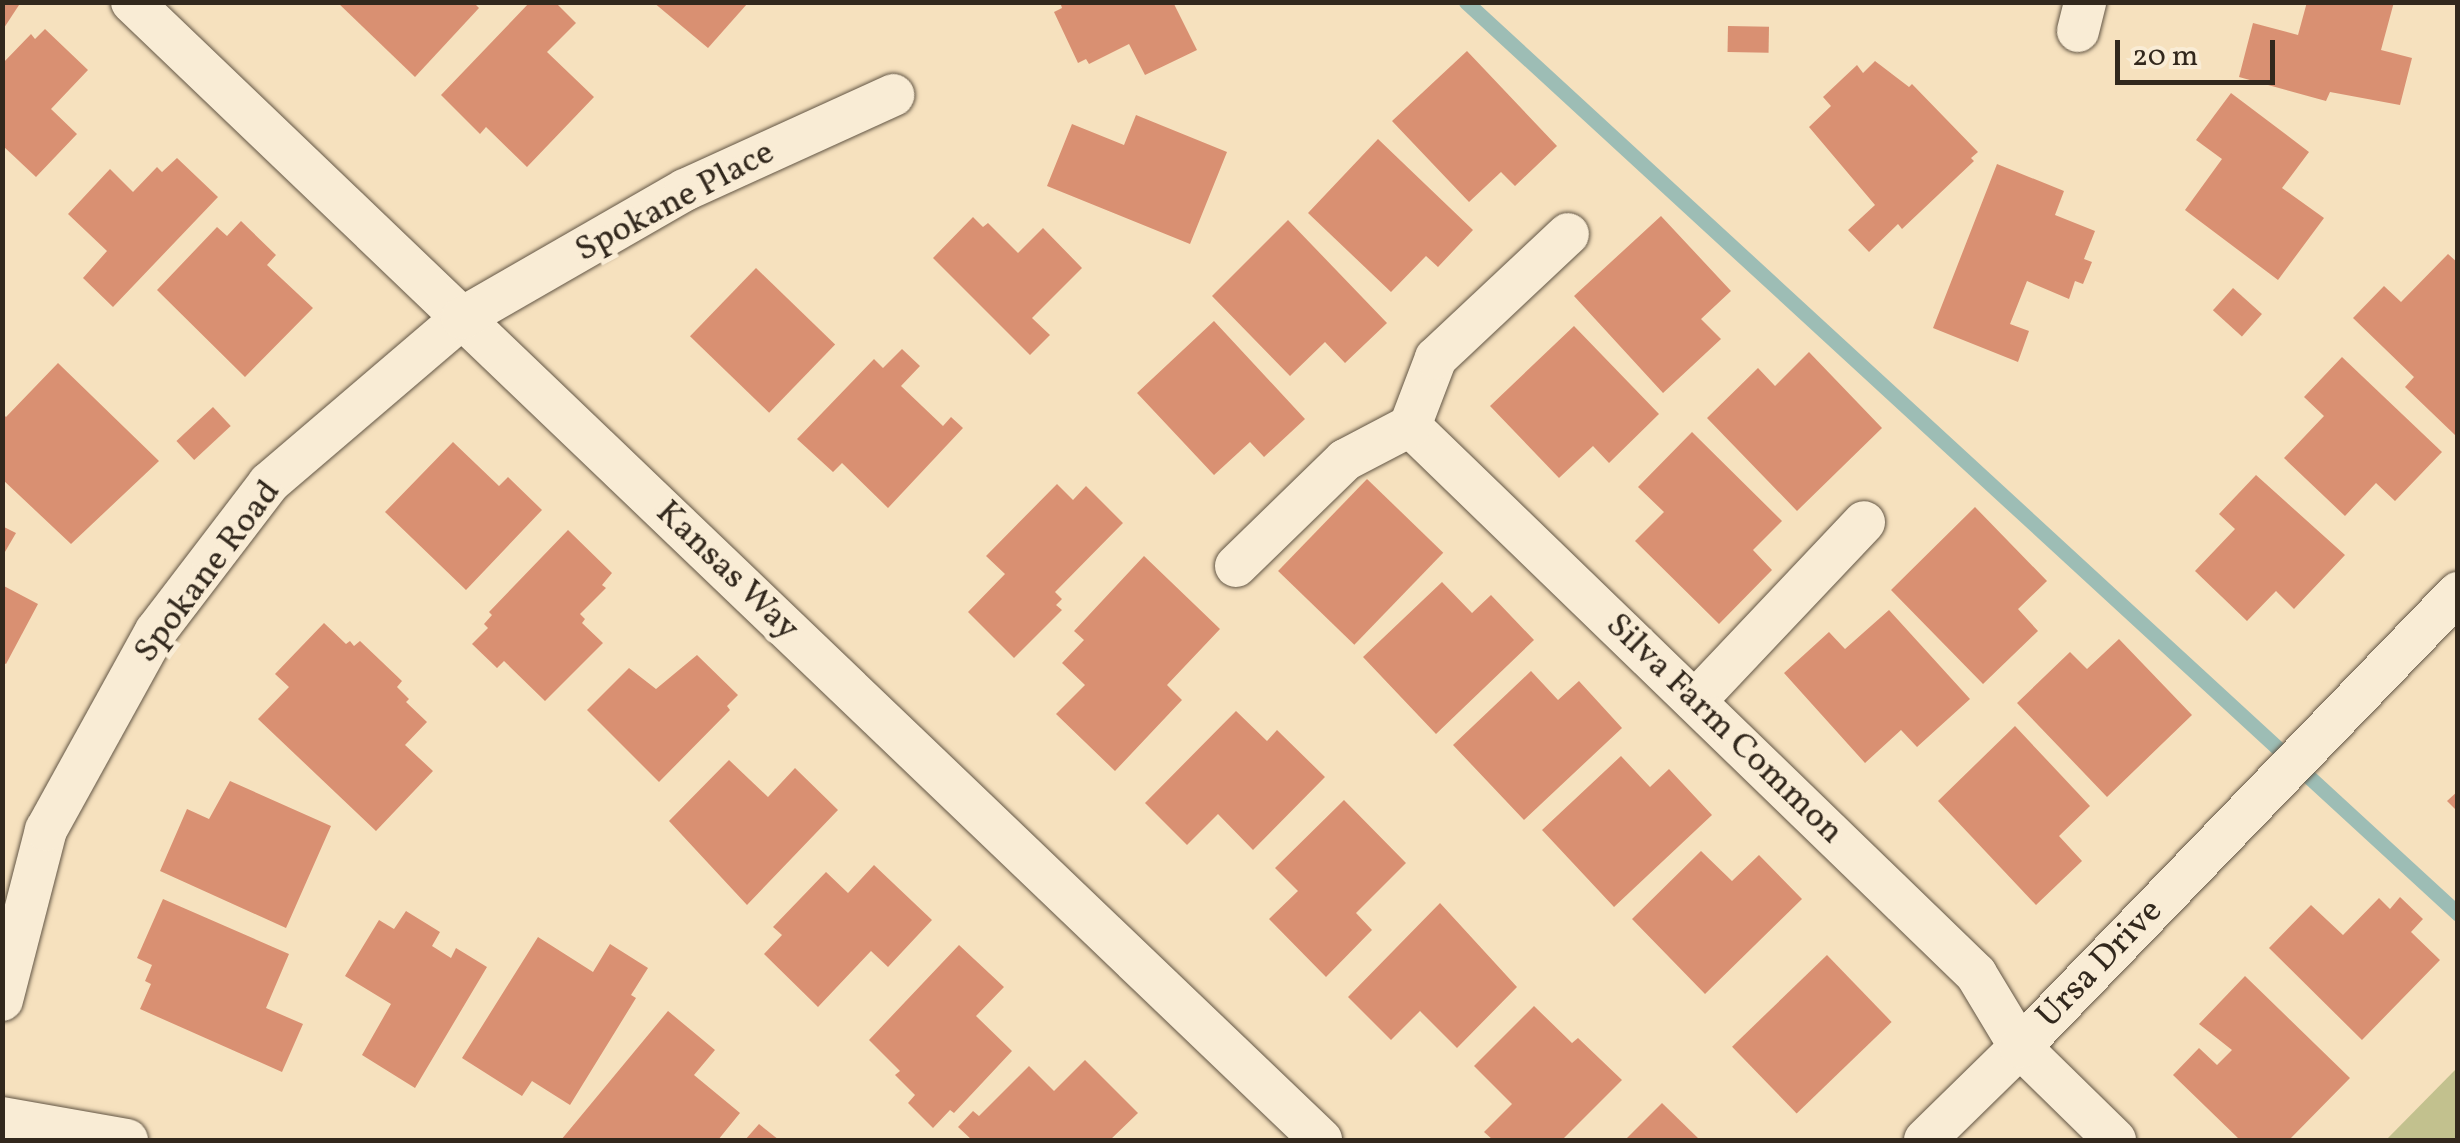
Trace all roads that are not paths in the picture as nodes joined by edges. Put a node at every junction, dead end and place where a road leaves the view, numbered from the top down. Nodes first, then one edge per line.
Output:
1 (132, 2) edge
2 (892, 95) dead end
3 (1568, 234) dead end
4 (462, 318) junction
5 (1410, 426) junction
6 (1864, 522) dead end
7 (1236, 566) dead end
8 (2458, 593) edge
9 (1695, 700) junction
10 (2, 1000) edge
11 (2020, 1048) junction
12 (2, 1118) edge
13 (127, 1140) edge
14 (1321, 1140) edge
15 (1925, 1140) edge
16 (2115, 1140) edge

1 - 4 street, Kansas Way
2 - 4 street, Spokane Place
3 - 5 street
4 - 10 street, Spokane Road
4 - 14 street, Kansas Way
5 - 7 street
5 - 9 street, Silva Farm Common
6 - 9 street
8 - 11 street, Ursa Drive
9 - 11 street, Silva Farm Common
11 - 15 street, Ursa Drive
11 - 16 street, Silva Farm Common
12 - 13 street

